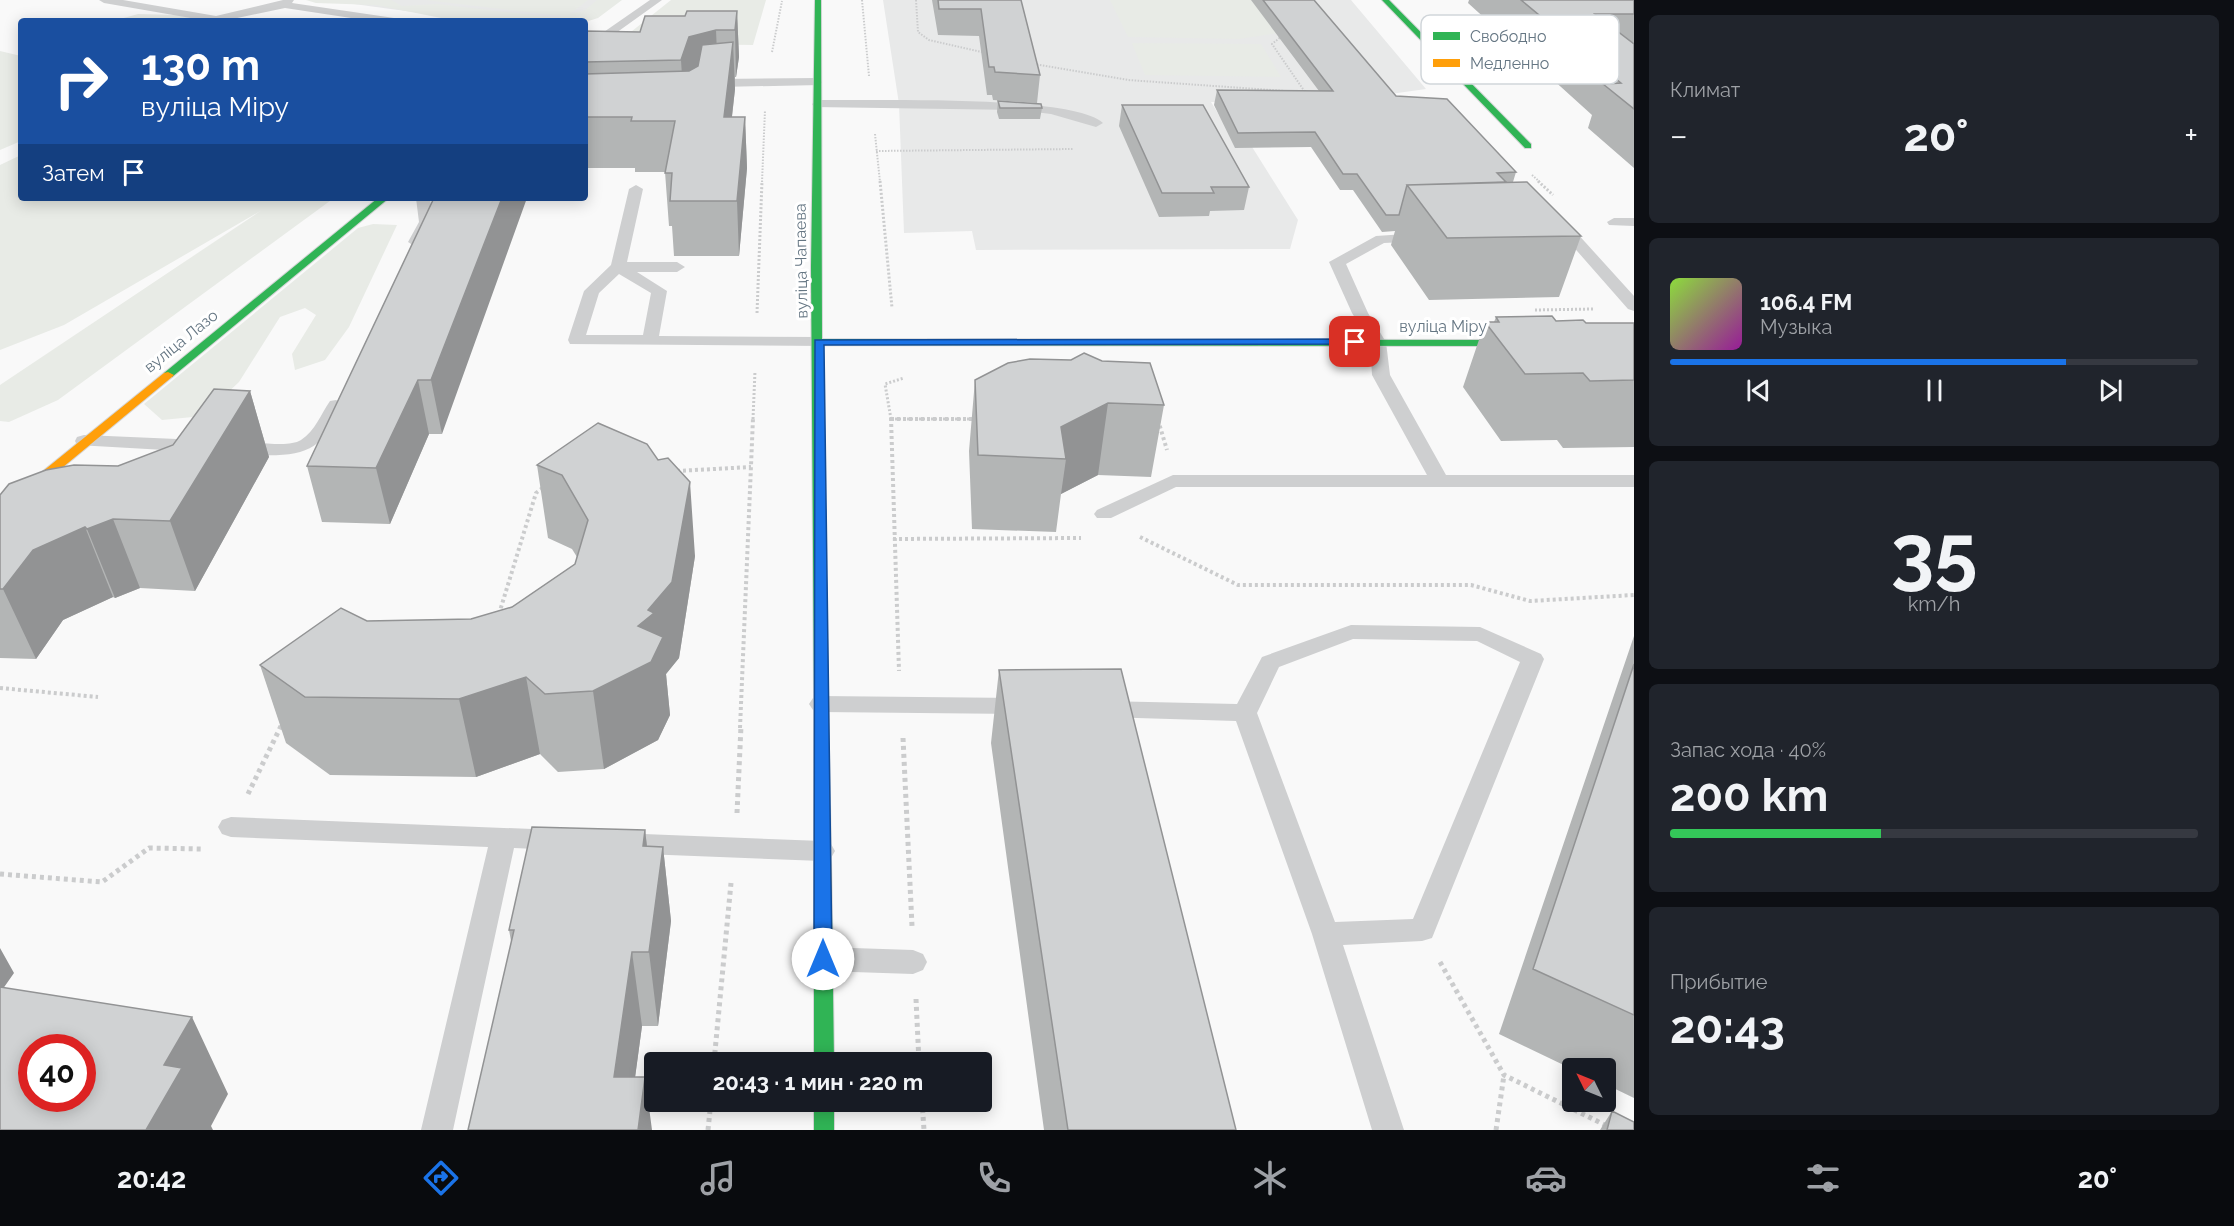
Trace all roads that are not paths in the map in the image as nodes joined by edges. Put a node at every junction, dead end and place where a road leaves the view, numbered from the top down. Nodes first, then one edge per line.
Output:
1 (104, 0) edge
2 (657, 0) edge
3 (818, 0) edge
4 (1384, 0) edge
5 (287, 2) edge
6 (210, 18) edge
7 (220, 18) edge
8 (377, 18) edge
9 (1421, 38) edge
10 (588, 40) edge
11 (816, 82) junction
12 (1467, 84) edge
13 (695, 98) edge
14 (818, 104) junction
15 (1096, 123) road end
16 (1528, 146) dead end
17 (636, 189) dead end
18 (380, 201) edge
19 (423, 201) edge
20 (1548, 209) edge
21 (1614, 222) dead end
22 (1634, 222) edge
23 (1544, 232) edge
24 (1568, 232) junction
25 (1439, 237) edge
26 (410, 254) edge
27 (618, 267) junction
28 (677, 267) dead end
29 (1634, 306) edge
30 (650, 341) junction
31 (819, 342) junction
32 (1378, 342) junction
33 (1540, 343) edge
34 (344, 389) edge
35 (84, 441) junction
36 (1439, 480) junction
37 (1634, 481) edge
38 (0, 486) edge
39 (19, 494) junction
40 (0, 512) edge
41 (1104, 514) dead end
42 (821, 704) junction
43 (1043, 707) edge
44 (1078, 708) edge
45 (1245, 713) junction
46 (231, 827) road end
47 (503, 838) junction
48 (822, 851) junction
49 (1326, 934) junction
50 (823, 959) junction
51 (913, 962) road end
52 (824, 1052) edge
53 (824, 1112) edge
54 (437, 1130) edge
55 (825, 1130) edge
56 (1389, 1130) edge

1 - 6 lane
2 - 10 lane
3 - 11 street, вуліца Чапаева
4 - 9 street
5 - 7 lane
5 - 8 lane
11 - 13 lane
11 - 14 street, вуліца Чапаева
12 - 16 street
14 - 15 lane
14 - 31 street, вуліца Чапаева
17 - 27 lane
18 - 35 street, вуліца Лазо
19 - 26 lane
20 - 24 lane
21 - 22 lane
23 - 24 lane
24 - 29 lane
25 - 32 lane
27 - 28 lane
27 - 30 lane
27 - 30 lane
30 - 31 lane
31 - 32 street, вуліца Міру
31 - 42 street, вуліца Чапаева
32 - 33 street, вуліца Міру
32 - 36 lane
34 - 35 lane
35 - 39 street, вуліца Лазо
36 - 37 lane
36 - 41 lane
38 - 39 lane
39 - 40 street, вуліца Лазо
42 - 43 lane
42 - 48 street, вуліца Чапаева
44 - 45 lane
45 - 49 lane
45 - 49 lane
46 - 47 lane
47 - 48 lane
47 - 54 lane
48 - 50 street, вуліца Чапаева
49 - 56 lane
50 - 51 lane
50 - 52 street, вуліца Чапаева
53 - 55 street

